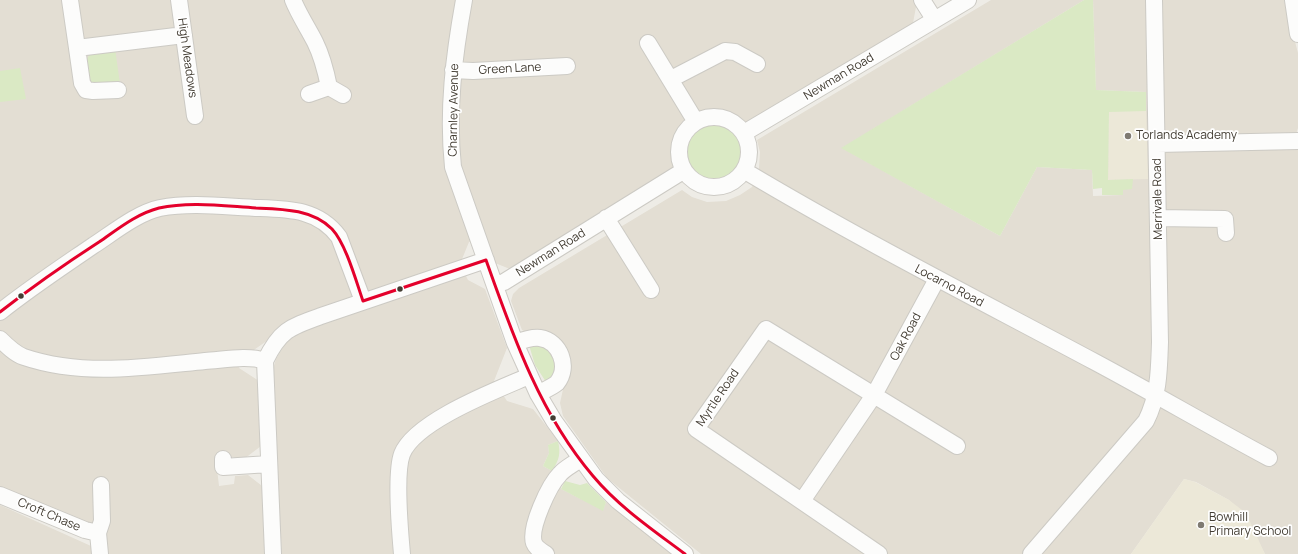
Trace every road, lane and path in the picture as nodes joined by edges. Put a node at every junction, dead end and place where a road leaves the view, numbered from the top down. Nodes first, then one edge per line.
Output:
1 (70, 0) edge
2 (179, 0) edge
3 (293, 0) edge
4 (464, 0) edge
5 (922, 0) edge
6 (968, 0) edge
7 (1154, 0) edge
8 (1293, 0) edge
9 (934, 19) junction
10 (1298, 34) edge
11 (184, 35) junction
12 (648, 43) dead end
13 (77, 48) junction
14 (757, 64) dead end
15 (567, 66) dead end
16 (453, 70) junction
17 (671, 79) junction
18 (329, 87) junction
19 (118, 90) dead end
20 (309, 94) dead end
21 (343, 95) dead end
22 (195, 116) dead end
23 (696, 122) junction
24 (744, 134) junction
25 (1298, 141) edge
26 (1157, 144) junction
27 (683, 171) junction
28 (745, 171) junction
29 (606, 218) junction
30 (1158, 218) junction
31 (1226, 233) dead end
32 (486, 260) junction
33 (937, 280) junction
34 (495, 286) junction
35 (651, 290) dead end
36 (363, 301) junction
37 (0, 312) edge
38 (0, 340) edge
39 (515, 343) junction
40 (265, 361) junction
41 (529, 376) junction
42 (538, 394) junction
43 (874, 395) junction
44 (1156, 397) junction
45 (957, 446) dead end
46 (1269, 458) dead end
47 (580, 459) junction
48 (269, 464) junction
49 (223, 468) dead end
50 (101, 484) dead end
51 (0, 495) edge
52 (802, 501) junction
53 (98, 533) junction
54 (100, 554) edge
55 (273, 554) edge
56 (402, 554) edge
57 (546, 554) edge
58 (685, 554) edge
59 (879, 554) edge
60 (1031, 554) edge

1 - 13 street
2 - 11 street, High Meadows
3 - 18 street
4 - 16 street, Charnley Avenue
5 - 9 street
6 - 9 street, Newman Road
7 - 26 street, Merrivale Road
8 - 10 street
9 - 24 street, Newman Road
11 - 13 street
11 - 22 street, High Meadows
12 - 17 street
13 - 19 street
14 - 17 street
15 - 16 street, Green Lane
16 - 32 street, Charnley Avenue
17 - 23 street
18 - 20 street
18 - 21 street
23 - 24 street
23 - 27 street
24 - 28 street
25 - 26 street
26 - 30 street, Merrivale Road
27 - 28 street
27 - 29 street, Newman Road
28 - 33 street, Locarno Road
29 - 34 street, Newman Road
29 - 35 street
30 - 31 street
30 - 44 street, Merrivale Road
32 - 34 street, Charnley Avenue
32 - 36 street
33 - 43 street, Oak Road
33 - 44 street, Locarno Road
34 - 39 street, Charnley Avenue
36 - 37 street
36 - 40 street
38 - 40 street
39 - 41 street, Charnley Avenue
39 - 42 street
40 - 48 street
41 - 42 street, Charnley Avenue
41 - 56 street
42 - 47 street, Charnley Avenue
43 - 45 street
43 - 52 street, Oak Road
43 - 52 street, Myrtle Road
44 - 46 street
44 - 60 street, Merrivale Road
47 - 57 street
47 - 58 street, Charnley Avenue
48 - 49 street
48 - 55 street
50 - 53 street
51 - 53 street, Croft Chase
52 - 59 street, Myrtle Road
53 - 54 street

